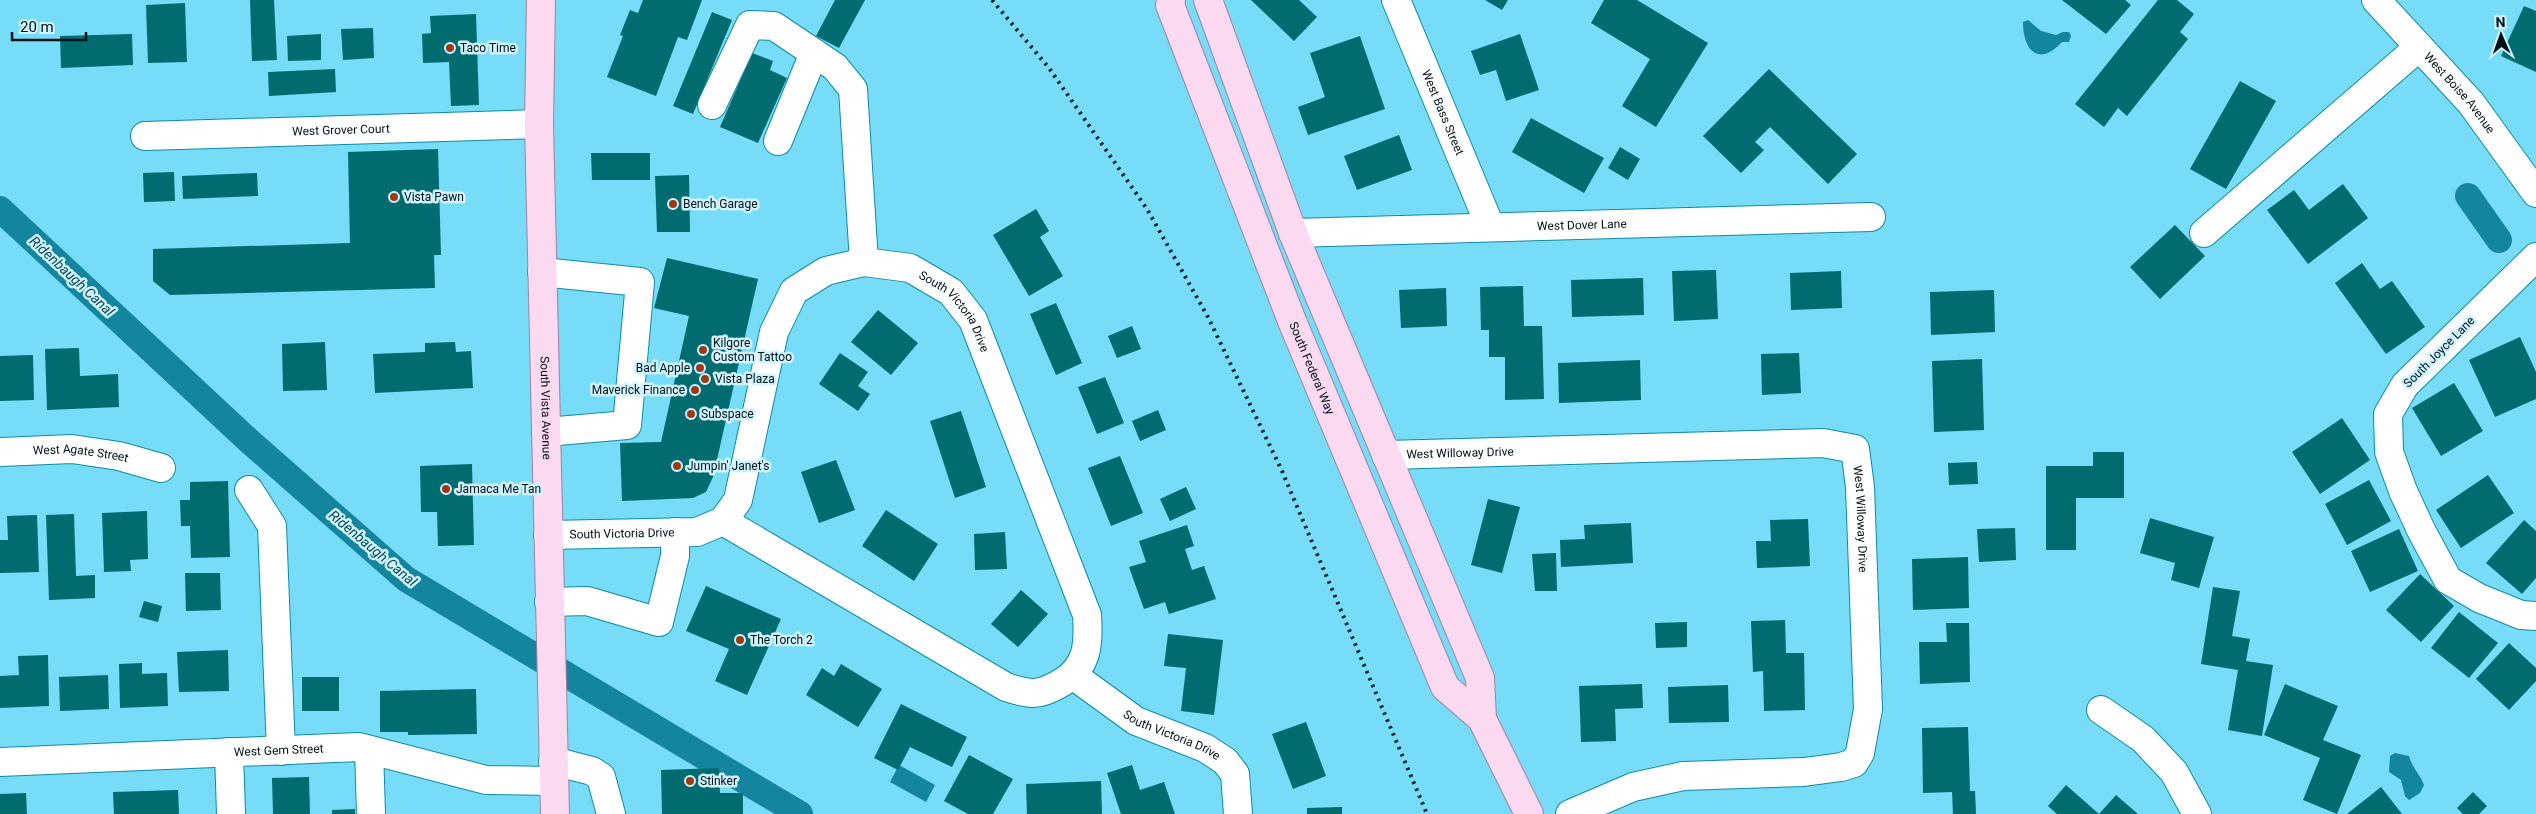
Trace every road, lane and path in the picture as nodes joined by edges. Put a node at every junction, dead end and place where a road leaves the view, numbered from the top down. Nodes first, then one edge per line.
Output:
1 (541, 0) edge
2 (1171, 0) edge
3 (1208, 0) edge
4 (1396, 0) edge
5 (2376, 0) edge
6 (2419, 47) junction
7 (814, 53) junction
8 (712, 105) dead end
9 (539, 124) junction
10 (145, 136) dead end
11 (778, 141) dead end
12 (2536, 193) edge
13 (1871, 217) dead end
14 (1490, 226) junction
15 (1293, 233) junction
16 (2204, 233) dead end
17 (2536, 257) edge
18 (864, 262) junction
19 (542, 272) junction
20 (546, 432) junction
21 (0, 452) edge
22 (1386, 455) junction
23 (161, 468) dead end
24 (249, 490) dead end
25 (723, 520) junction
26 (676, 532) junction
27 (548, 535) junction
28 (549, 602) junction
29 (2536, 616) edge
30 (1074, 676) junction
31 (2101, 710) dead end
32 (1482, 719) junction
33 (369, 750) junction
34 (281, 751) junction
35 (230, 752) junction
36 (0, 762) edge
37 (554, 771) junction
38 (231, 814) edge
39 (371, 814) edge
40 (555, 814) edge
41 (611, 814) edge
42 (1238, 814) edge
43 (1529, 814) edge
44 (1570, 814) edge
45 (2197, 814) edge

1 - 9 main road, South Vista Avenue
2 - 32 main road, South Federal Way
3 - 15 main road, South Federal Way
4 - 14 street, West Bass Street
5 - 6 street, West Boise Avenue
6 - 12 street, West Boise Avenue
6 - 16 street
7 - 8 street
7 - 11 street
7 - 18 street
9 - 10 street, West Grover Court
9 - 19 main road, South Vista Avenue
13 - 14 street, West Dover Lane
14 - 15 street, West Dover Lane
15 - 22 main road, South Federal Way
17 - 29 street, South Joyce Lane
18 - 25 street, South Victoria Drive
18 - 30 street, South Victoria Drive
19 - 20 main road, South Vista Avenue
19 - 20 street
20 - 27 main road, South Vista Avenue
21 - 23 street, West Agate Street
22 - 32 main road, South Federal Way
22 - 44 street, West Willoway Drive
24 - 34 street
25 - 26 street, South Victoria Drive
25 - 30 street
26 - 27 street, South Victoria Drive
26 - 28 street
27 - 28 main road, South Vista Avenue
28 - 37 main road, South Vista Avenue
30 - 42 street, South Victoria Drive
31 - 45 street
32 - 43 main road, South Federal Way
33 - 34 street, West Gem Street
33 - 37 street, West Gem Street
33 - 39 street
34 - 35 street, West Gem Street
35 - 36 street, West Gem Street
35 - 38 street
37 - 40 main road, South Vista Avenue
37 - 41 street, West Gem Street

